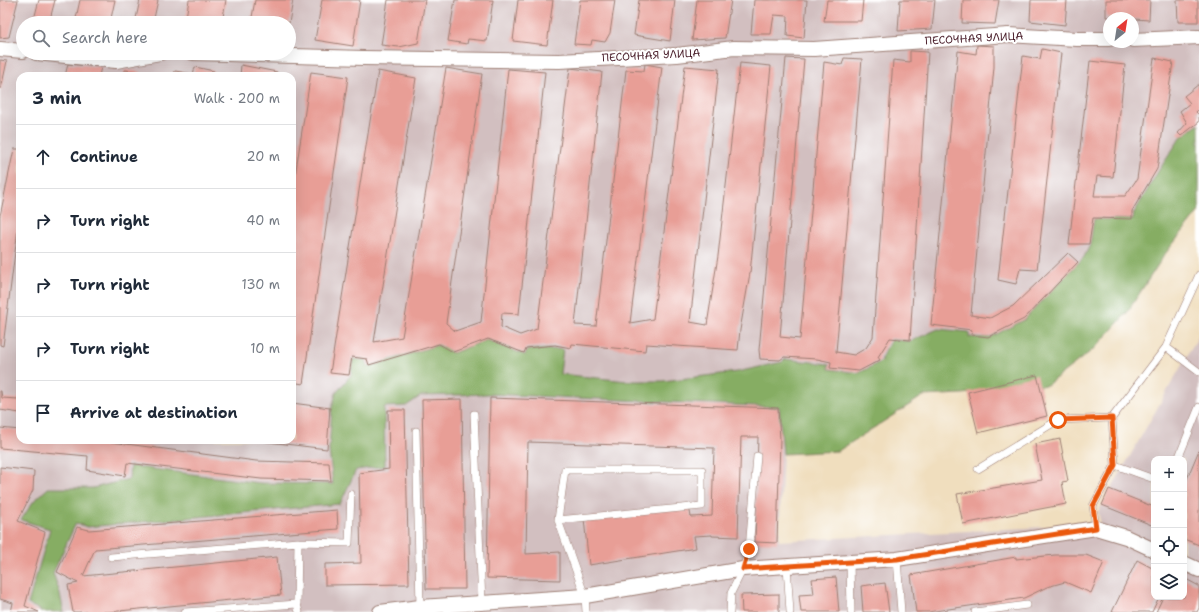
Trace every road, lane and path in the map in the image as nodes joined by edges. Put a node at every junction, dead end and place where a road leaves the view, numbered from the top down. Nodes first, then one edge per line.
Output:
1 (1199, 37) edge
2 (1103, 39) edge
3 (1139, 40) edge
4 (0, 48) edge
5 (16, 50) edge
6 (296, 56) edge
7 (106, 60) edge
8 (122, 60) edge
9 (1199, 275) edge
10 (1166, 347) junction
11 (1199, 372) edge
12 (1199, 407) edge
13 (474, 414) dead end
14 (1112, 418) junction
15 (416, 431) dead end
16 (757, 456) dead end
17 (1179, 456) edge
18 (1115, 465) junction
19 (978, 470) dead end
20 (1151, 478) edge
21 (351, 494) dead end
22 (558, 520) junction
23 (1096, 528) junction
24 (298, 542) junction
25 (1151, 549) edge
26 (111, 557) dead end
27 (897, 559) junction
28 (850, 561) junction
29 (1186, 564) edge
30 (787, 566) junction
31 (743, 569) junction
32 (1199, 570) edge
33 (585, 596) junction
34 (297, 604) junction
35 (482, 604) junction
36 (1027, 604) dead end
37 (420, 607) junction
38 (185, 612) edge
39 (299, 612) edge
40 (380, 612) edge
41 (586, 612) edge
42 (730, 612) edge
43 (790, 612) edge
44 (851, 612) edge
45 (901, 612) edge
46 (975, 612) edge

1 - 3 street
2 - 6 street, ПЕСОЧНАЯ УЛИЦА
4 - 5 street
7 - 8 street
9 - 10 lane
10 - 11 lane
10 - 14 lane
12 - 17 lane
13 - 35 lane
14 - 18 lane
14 - 19 lane
15 - 37 lane
16 - 31 lane
18 - 20 lane
18 - 23 lane
21 - 24 lane
22 - 22 lane
22 - 33 lane
23 - 25 street
23 - 27 street
24 - 26 lane
24 - 34 lane
27 - 28 street
27 - 45 lane
28 - 30 street
28 - 44 lane
29 - 32 street
30 - 31 street
30 - 43 lane
31 - 33 street
31 - 42 lane
33 - 35 street
33 - 41 lane
34 - 38 lane
34 - 39 lane
35 - 37 street
36 - 46 lane
37 - 40 street

